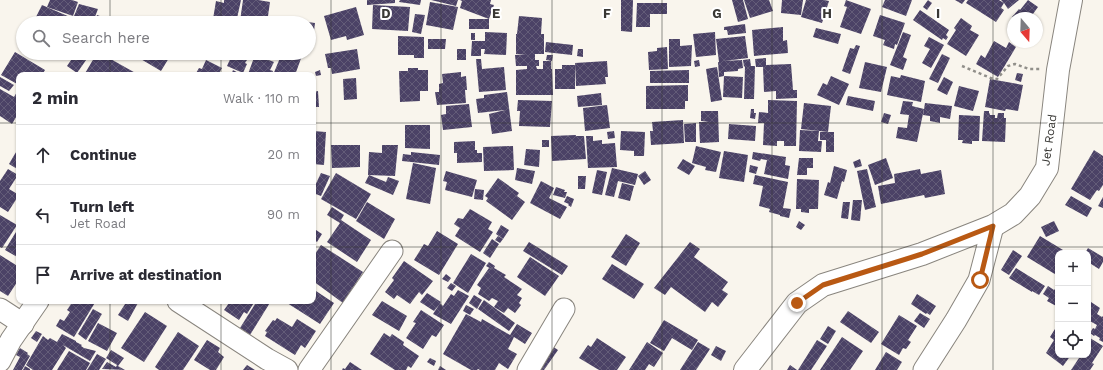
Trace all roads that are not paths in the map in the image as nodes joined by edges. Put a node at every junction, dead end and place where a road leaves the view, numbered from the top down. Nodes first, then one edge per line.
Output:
1 (1071, 0) edge
2 (993, 226) junction
3 (392, 251) dead end
4 (36, 304) edge
5 (183, 304) edge
6 (0, 309) edge
7 (564, 309) dead end
8 (23, 324) junction
9 (0, 361) edge
10 (287, 370) edge
11 (309, 370) edge
12 (528, 370) edge
13 (745, 370) edge
14 (924, 370) edge

1 - 2 main road, Jet Road
2 - 13 main road, Jet Road
2 - 14 street
3 - 11 street
4 - 8 street
5 - 10 street
6 - 8 street
7 - 12 street
8 - 9 street

